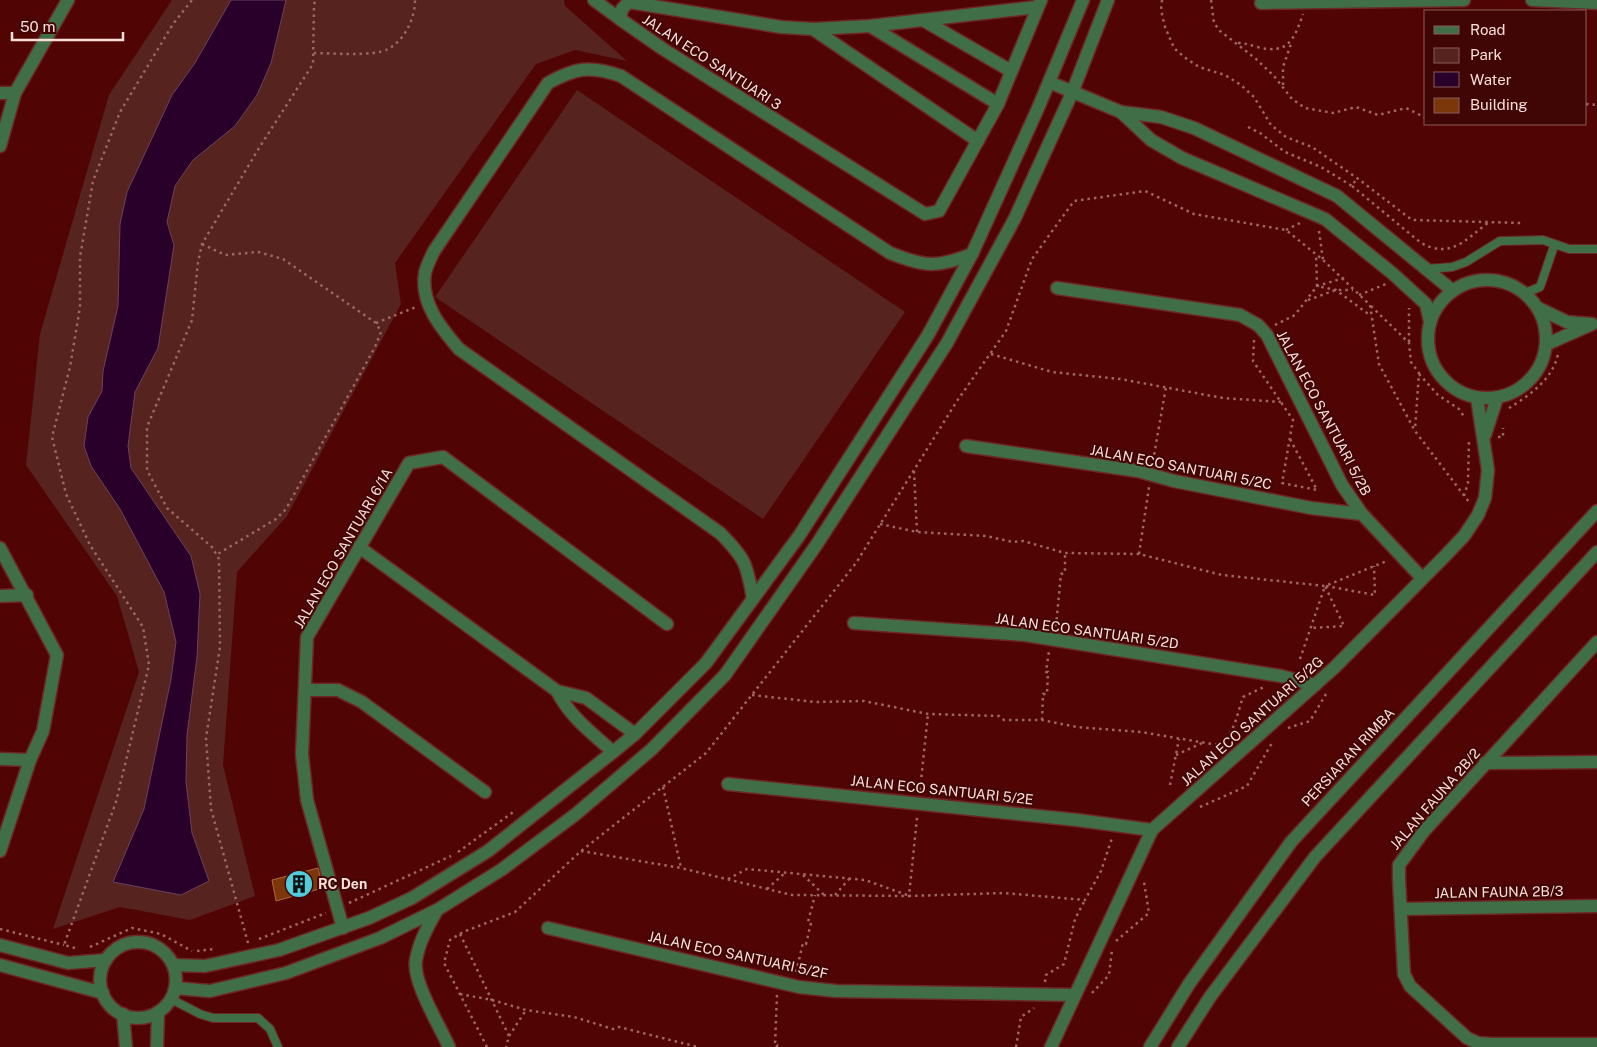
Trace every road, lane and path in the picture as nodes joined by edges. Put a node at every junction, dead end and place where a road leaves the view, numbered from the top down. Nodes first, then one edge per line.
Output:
1 (68, 0) edge
2 (192, 0) edge
3 (316, 0) edge
4 (415, 0) edge
5 (594, 0) edge
6 (1083, 0) edge
7 (1108, 0) edge
8 (1162, 0) edge
9 (1211, 0) edge
10 (1464, 0) edge
11 (1532, 0) edge
12 (624, 1) edge
13 (1261, 3) dead end
14 (1597, 3) edge
15 (1039, 4) edge
16 (1304, 7) dead end
17 (620, 19) junction
18 (923, 20) junction
19 (870, 26) junction
20 (813, 29) junction
21 (1236, 43) junction
22 (1291, 44) junction
23 (314, 53) junction
24 (1011, 71) junction
25 (1049, 82) junction
26 (1282, 85) junction
27 (1072, 92) junction
28 (0, 93) edge
29 (14, 93) junction
30 (998, 104) junction
31 (1122, 112) junction
32 (1424, 117) edge
33 (1248, 127) dead end
34 (978, 141) junction
35 (0, 146) edge
36 (1357, 178) junction
37 (1352, 186) junction
38 (1304, 221) dead end
39 (1490, 222) junction
40 (1521, 223) dead end
41 (1286, 230) junction
42 (1326, 235) dead end
43 (202, 244) junction
44 (1554, 246) junction
45 (1597, 249) edge
46 (972, 254) junction
47 (1323, 260) junction
48 (1428, 269) junction
49 (1344, 278) junction
50 (1378, 278) dead end
51 (1386, 284) junction
52 (1058, 288) dead end
53 (1391, 289) dead end
54 (1336, 290) junction
55 (1354, 290) junction
56 (1453, 291) junction
57 (1525, 293) junction
58 (1360, 295) junction
59 (1307, 300) dead end
60 (429, 302) junction
61 (1370, 305) junction
62 (1408, 305) dead end
63 (1538, 308) junction
64 (1371, 316) junction
65 (1430, 322) junction
66 (376, 323) junction
67 (1594, 323) edge
68 (1409, 343) junction
69 (1547, 344) junction
70 (1558, 351) dead end
71 (990, 354) junction
72 (1419, 373) junction
73 (1477, 398) junction
74 (1497, 398) junction
75 (1281, 402) dead end
76 (1504, 410) dead end
77 (1502, 422) dead end
78 (1466, 423) dead end
79 (1415, 431) junction
80 (1484, 437) junction
81 (966, 446) dead end
82 (914, 469) junction
83 (1464, 496) junction
84 (1597, 511) edge
85 (1362, 514) junction
86 (1478, 515) junction
87 (880, 524) junction
88 (917, 532) junction
89 (359, 547) junction
90 (0, 548) edge
91 (1398, 552) junction
92 (1597, 552) edge
93 (216, 555) junction
94 (1374, 566) junction
95 (1422, 578) junction
96 (1325, 586) junction
97 (27, 595) junction
98 (0, 596) edge
99 (753, 599) junction
100 (854, 623) dead end
101 (667, 624) dead end
102 (1311, 628) junction
103 (1597, 642) edge
104 (1300, 659) dead end
105 (1276, 675) junction
106 (1315, 685) junction
107 (1329, 689) dead end
108 (305, 690) junction
109 (557, 691) junction
110 (752, 695) junction
111 (928, 714) junction
112 (1287, 729) dead end
113 (635, 734) junction
114 (1179, 739) junction
115 (1274, 739) dead end
116 (1203, 743) junction
117 (613, 752) junction
118 (1176, 756) junction
119 (0, 759) edge
120 (30, 760) junction
121 (1597, 762) edge
122 (1484, 763) junction
123 (728, 784) dead end
124 (1170, 785) dead end
125 (663, 787) junction
126 (485, 792) dead end
127 (918, 803) junction
128 (520, 807) dead end
129 (1196, 810) dead end
130 (1117, 824) junction
131 (1152, 830) junction
132 (0, 851) edge
133 (581, 851) junction
134 (681, 868) junction
135 (786, 872) junction
136 (802, 874) junction
137 (1142, 874) dead end
138 (850, 878) junction
139 (727, 879) junction
140 (767, 889) junction
141 (824, 895) junction
142 (835, 895) junction
143 (910, 896) junction
144 (1085, 900) junction
145 (1597, 906) edge
146 (337, 909) junction
147 (1401, 909) junction
148 (437, 910) junction
149 (343, 928) junction
150 (548, 928) dead end
151 (0, 929) edge
152 (460, 934) junction
153 (258, 940) dead end
154 (0, 945) edge
155 (239, 945) dead end
156 (64, 946) junction
157 (221, 948) dead end
158 (106, 960) junction
159 (0, 965) edge
160 (174, 965) junction
161 (103, 993) junction
162 (173, 994) junction
163 (460, 994) junction
164 (1044, 994) junction
165 (1074, 995) junction
166 (1089, 996) dead end
167 (492, 1000) junction
168 (526, 1010) junction
169 (158, 1012) junction
170 (122, 1014) junction
171 (509, 1036) junction
172 (1597, 1044) edge
173 (126, 1047) edge
174 (157, 1047) edge
175 (278, 1047) edge
176 (450, 1047) edge
177 (487, 1047) edge
178 (506, 1047) edge
179 (698, 1047) edge
180 (1016, 1047) edge
181 (1051, 1047) edge
182 (1150, 1047) edge
183 (1178, 1047) edge

1 - 29 street
2 - 156 path
3 - 23 path
4 - 23 path
5 - 17 street
6 - 25 street
7 - 27 street
8 - 36 path
9 - 21 path
10 - 13 street
11 - 14 street
12 - 17 street, JALAN ECO SANTUARI 3
12 - 20 street, JALAN ECO SANTUARI 3
15 - 18 street, JALAN ECO SANTUARI 3
15 - 24 street, JALAN ECO SANTUARI 3
16 - 22 path
17 - 34 street, JALAN ECO SANTUARI 3
18 - 19 street, JALAN ECO SANTUARI 3
18 - 24 street
19 - 20 street, JALAN ECO SANTUARI 3
19 - 30 street
20 - 34 street
21 - 22 path
21 - 26 path
22 - 26 path
23 - 43 path
24 - 30 street, JALAN ECO SANTUARI 3
25 - 27 street
25 - 46 street
26 - 32 path
27 - 31 street
27 - 148 street
28 - 29 street
29 - 35 street
30 - 34 street, JALAN ECO SANTUARI 3
31 - 48 street
31 - 65 street
33 - 37 path
36 - 37 path
36 - 39 path
37 - 39 path
38 - 41 path
39 - 40 path
41 - 47 path
41 - 71 path
42 - 47 path
43 - 66 path
43 - 93 path
44 - 45 lane
44 - 48 lane
44 - 57 lane
46 - 60 street
46 - 99 street
47 - 49 path
48 - 56 street
49 - 54 path
49 - 55 path
50 - 51 path
51 - 53 path
51 - 58 path
52 - 85 street, JALAN ECO SANTUARI 5/2B
54 - 55 path
54 - 59 path
54 - 64 path
55 - 58 path
56 - 57 street
56 - 65 street
57 - 63 street
58 - 61 path
60 - 66 path
60 - 99 street
61 - 64 path
61 - 68 path
62 - 68 path
63 - 67 street
63 - 69 street
64 - 79 path
65 - 73 street
66 - 93 path
67 - 69 street
68 - 72 path
69 - 74 street
70 - 76 path
71 - 75 path
71 - 82 path
72 - 78 path
72 - 79 path
73 - 74 street
73 - 80 street, JALAN ECO SANTUARI 5/2G
74 - 80 street
77 - 80 path
79 - 83 path
80 - 83 path
80 - 86 street, JALAN ECO SANTUARI 5/2G
81 - 85 street, JALAN ECO SANTUARI 5/2C
82 - 87 path
82 - 88 path
83 - 86 path
84 - 182 street, PERSIARAN RIMBA
85 - 91 street, JALAN ECO SANTUARI 5/2B
86 - 95 street, JALAN ECO SANTUARI 5/2G
87 - 88 path
87 - 110 path
88 - 96 path
89 - 101 street, JALAN ECO SANTUARI 6/1A
89 - 108 street, JALAN ECO SANTUARI 6/1A
89 - 109 street
90 - 97 street
91 - 94 path
91 - 95 street, JALAN ECO SANTUARI 5/2B
92 - 183 street
93 - 155 path
94 - 96 path
94 - 96 path
95 - 106 street, JALAN ECO SANTUARI 5/2G
96 - 102 path
96 - 102 path
97 - 98 street
97 - 120 street
99 - 113 street
100 - 105 street, JALAN ECO SANTUARI 5/2D
102 - 104 path
103 - 122 street, JALAN FAUNA 2B/2
105 - 106 street, JALAN ECO SANTUARI 5/2D
105 - 116 path
106 - 131 street, JALAN ECO SANTUARI 5/2G
107 - 112 path
108 - 126 street
108 - 146 street, JALAN ECO SANTUARI 6/1A
109 - 113 street
109 - 117 street
110 - 111 path
110 - 125 path
111 - 114 path
111 - 127 path
113 - 117 street
114 - 116 path
114 - 118 path
115 - 129 path
116 - 118 path
117 - 149 street
118 - 124 path
119 - 120 street
120 - 132 street
121 - 122 street
122 - 147 street, JALAN FAUNA 2B/2
123 - 127 street, JALAN ECO SANTUARI 5/2E
125 - 133 path
125 - 134 path
127 - 130 street, JALAN ECO SANTUARI 5/2E
127 - 143 path
128 - 146 path
130 - 131 street, JALAN ECO SANTUARI 5/2E
130 - 144 path
131 - 165 street, JALAN ECO SANTUARI 5/2G
133 - 134 path
133 - 152 path
134 - 139 path
135 - 136 path
135 - 139 path
135 - 140 path
136 - 138 path
136 - 141 path
137 - 166 path
138 - 142 path
138 - 143 path
139 - 140 path
140 - 141 path
141 - 142 path
142 - 143 path
143 - 144 path
144 - 164 path
145 - 147 street, JALAN FAUNA 2B/3
146 - 149 street, JALAN ECO SANTUARI 6/1A
146 - 153 path
147 - 172 street, JALAN FAUNA 2B/2
148 - 162 street
148 - 176 street
149 - 160 street
150 - 164 street, JALAN ECO SANTUARI 5/2F
151 - 156 path
152 - 163 path
152 - 167 path
154 - 158 street
156 - 157 path
158 - 160 street
158 - 161 street
159 - 161 street
160 - 162 street
161 - 170 street
162 - 169 street
162 - 175 lane
163 - 167 path
163 - 177 path
164 - 165 street, JALAN ECO SANTUARI 5/2F
164 - 180 path
165 - 181 street, JALAN ECO SANTUARI 5/2G
167 - 168 path
167 - 171 path
168 - 171 path
168 - 179 path
169 - 170 street
169 - 174 street
170 - 173 street
171 - 178 path

